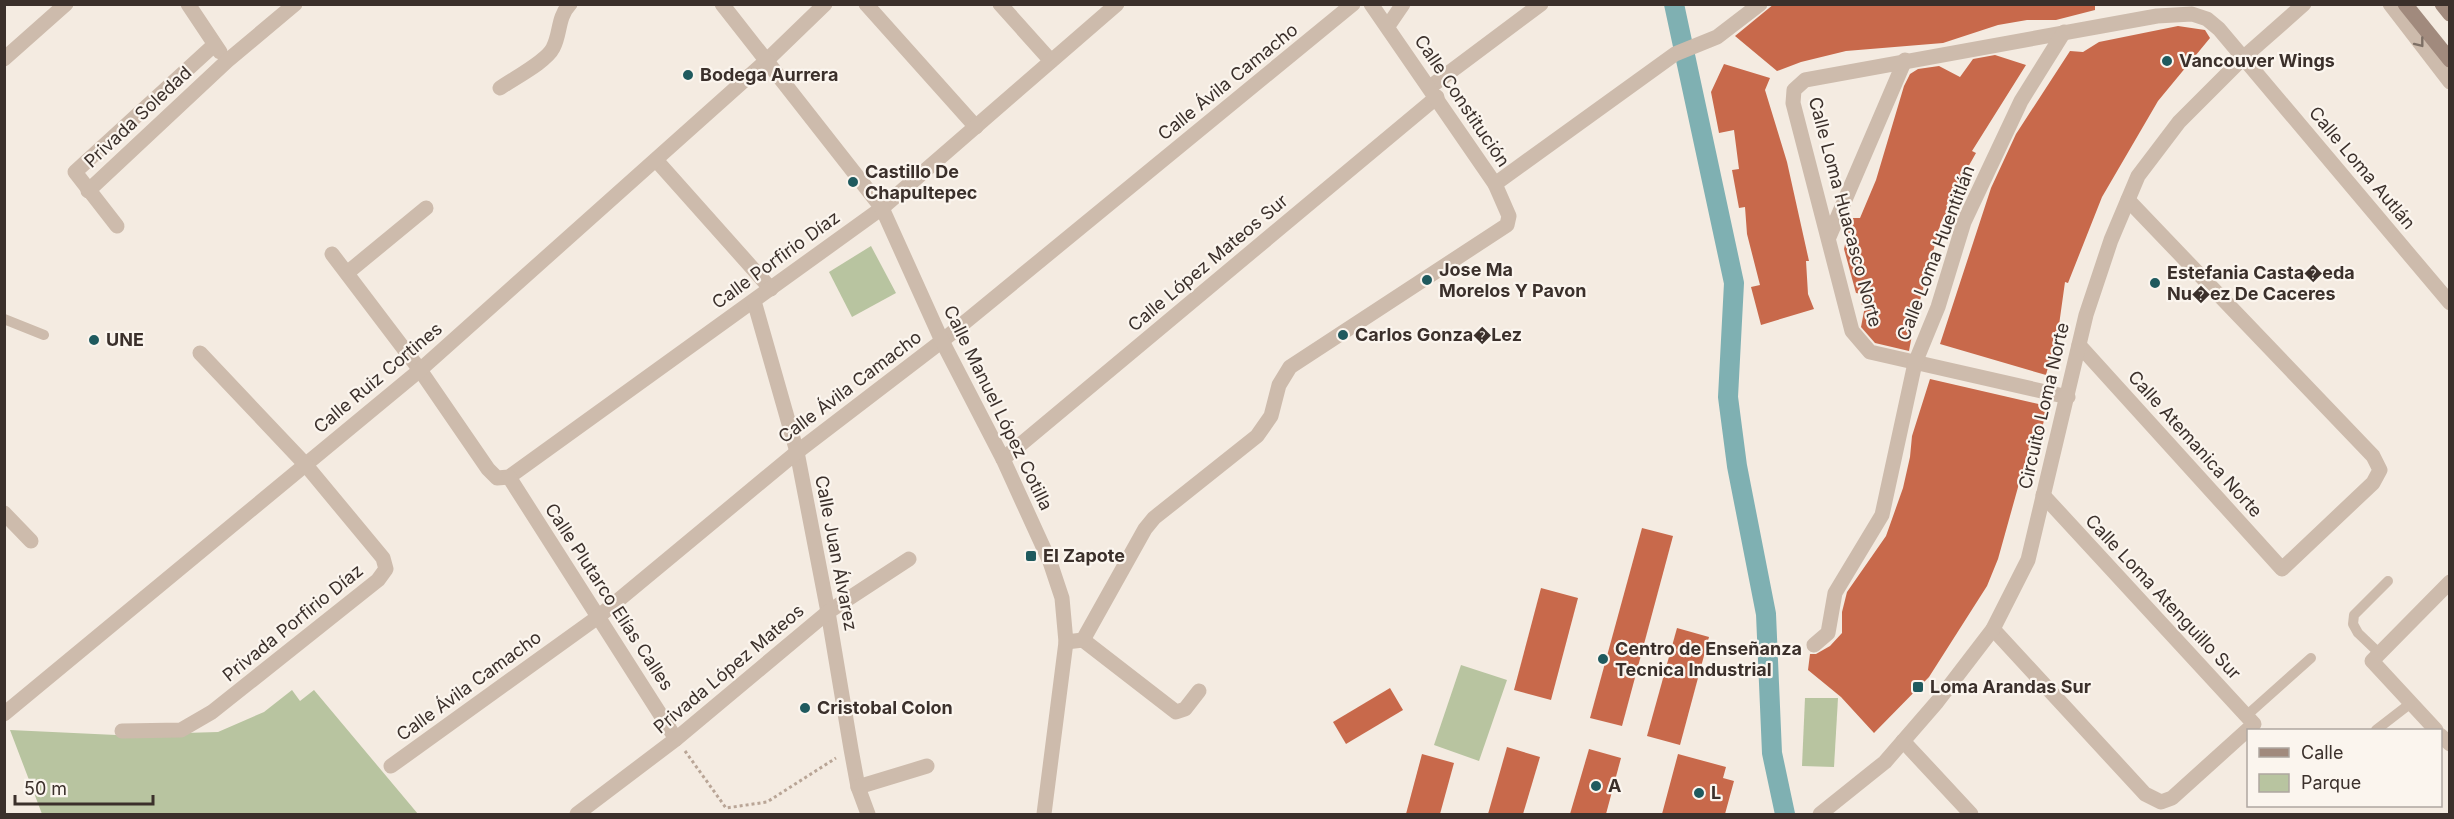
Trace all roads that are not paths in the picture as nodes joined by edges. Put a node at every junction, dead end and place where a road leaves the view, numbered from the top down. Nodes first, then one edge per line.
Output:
1 (66, 4) edge
2 (188, 4) edge
3 (295, 4) edge
4 (570, 4) edge
5 (722, 4) edge
6 (825, 4) edge
7 (866, 4) edge
8 (1000, 4) edge
9 (1117, 4) edge
10 (1353, 4) edge
11 (1371, 4) edge
12 (1403, 4) edge
13 (1542, 4) edge
14 (1760, 4) edge
15 (2304, 4) edge
16 (2390, 4) edge
17 (2405, 4) edge
18 (2442, 4) edge
19 (2450, 14) edge
20 (1388, 26) junction
21 (2064, 32) junction
22 (214, 45) junction
23 (2244, 57) junction
24 (4, 59) edge
25 (1905, 60) junction
26 (2450, 60) edge
27 (227, 61) junction
28 (766, 61) junction
29 (1051, 61) junction
30 (2450, 82) edge
31 (500, 88) dead end
32 (1794, 90) joint
33 (1434, 92) junction
34 (976, 127) junction
35 (656, 160) junction
36 (1495, 184) junction
37 (88, 191) junction
38 (2128, 200) junction
39 (426, 208) dead end
40 (882, 208) junction
41 (117, 226) dead end
42 (1829, 237) junction
43 (333, 254) dead end
44 (348, 273) junction
45 (771, 289) junction
46 (754, 301) junction
47 (2450, 303) edge
48 (4, 319) edge
49 (44, 335) dead end
50 (942, 341) junction
51 (2079, 345) junction
52 (200, 353) dead end
53 (1915, 363) junction
54 (420, 370) junction
55 (2068, 397) junction
56 (797, 452) junction
57 (1003, 459) junction
58 (305, 464) junction
59 (503, 478) junction
60 (2043, 495) junction
61 (4, 513) edge
62 (31, 541) dead end
63 (909, 559) dead end
64 (2388, 580) dead end
65 (2450, 582) edge
66 (828, 612) junction
67 (598, 617) junction
68 (1993, 629) junction
69 (1083, 640) junction
70 (1066, 642) junction
71 (1814, 645) dead end
72 (2375, 657) junction
73 (2311, 658) dead end
74 (1199, 691) dead end
75 (2411, 703) junction
76 (4, 714) edge
77 (2250, 720) junction
78 (2377, 729) edge
79 (2435, 729) edge
80 (122, 731) dead end
81 (676, 739) junction
82 (1903, 741) junction
83 (927, 765) dead end
84 (391, 766) dead end
85 (858, 787) junction
86 (577, 814) edge
87 (868, 814) edge
88 (1044, 814) edge
89 (1820, 814) edge
90 (1971, 814) edge

1 - 24 street
2 - 22 street
3 - 27 street, Privada Soledad
4 - 31 street
5 - 28 street, Calle Manuel López Cotilla
6 - 28 street, Calle Ruiz Cortines
7 - 34 street
8 - 29 street
9 - 29 street, Calle Porfirio Díaz
10 - 50 street, Calle Ávila Camacho
11 - 20 street, Calle Constitución
12 - 20 street
13 - 33 street, Calle López Mateos Sur
14 - 36 street
15 - 23 street, Circuito Loma Norte
16 -> 30 street
17 - 26 main road
18 - 19 main road
20 - 33 street, Calle Constitución
21 - 23 street, Calle Loma Autlán
21 - 25 street, Calle Loma Autlán
21 - 53 street, Calle Loma Huentitlán
22 - 27 street
22 - 37 street, Privada Soledad
23 - 38 street, Circuito Loma Norte
23 - 47 street, Calle Loma Autlán
25 - 32 street, Calle Loma Autlán
25 - 42 street
27 - 37 street, Privada Soledad
28 - 35 street, Calle Ruiz Cortines
28 - 40 street, Calle Manuel López Cotilla
29 - 34 street, Calle Porfirio Díaz
32 - 42 street, Calle Loma Huacasco Norte
33 - 36 street, Calle Constitución
33 - 57 street, Calle López Mateos Sur
34 - 40 street, Calle Porfirio Díaz
35 - 45 street
35 - 54 street, Calle Ruiz Cortines
36 - 69 street, Calle Constitución
37 - 41 street
38 - 51 street, Circuito Loma Norte
38 - 51 street, Calle Atemanica Norte
39 - 44 street
40 - 45 street, Calle Porfirio Díaz
40 - 50 street, Calle Manuel López Cotilla
42 - 53 street, Calle Loma Huacasco Norte
43 - 44 street, Calle Plutarco Elías Calles
44 - 54 street, Calle Plutarco Elías Calles
45 - 46 street, Calle Porfirio Díaz
46 - 56 street, Calle Juan Álvarez
46 - 59 street, Calle Porfirio Díaz
48 - 49 lane
50 - 56 street, Calle Ávila Camacho
50 - 57 street, Calle Manuel López Cotilla
51 - 55 street, Circuito Loma Norte
52 - 58 street, Privada Porfirio Díaz
53 - 55 street, Calle Loma Huacasco Norte
53 - 71 street, Calle Loma Huentitlán
54 - 58 street, Calle Ruiz Cortines
54 - 59 street, Calle Plutarco Elías Calles
55 - 60 street, Circuito Loma Norte
56 - 66 street, Calle Juan Álvarez
56 - 67 street, Calle Ávila Camacho
57 - 70 street, Calle Manuel López Cotilla
58 - 76 street, Calle Ruiz Cortines
58 - 80 street, Privada Porfirio Díaz
59 - 67 street, Calle Plutarco Elías Calles
60 - 68 street, Circuito Loma Norte
60 - 77 street, Calle Loma Atenguillo Sur
61 - 62 street
63 - 66 street, Privada López Mateos
64 - 72 lane
65 - 72 street
66 - 81 street, Privada López Mateos
66 - 85 street, Calle Juan Álvarez
67 - 81 street, Calle Plutarco Elías Calles
67 - 84 street, Calle Ávila Camacho
68 - 77 street
68 - 82 street, Circuito Loma Norte
69 - 70 street
69 - 74 street
70 - 88 street, Calle Manuel López Cotilla
72 - 75 street
73 - 77 lane
75 - 78 lane
75 - 79 street
81 - 86 street, Privada López Mateos
82 - 89 street, Circuito Loma Norte
82 - 90 street
83 - 85 street
85 - 87 street, Calle Juan Álvarez

